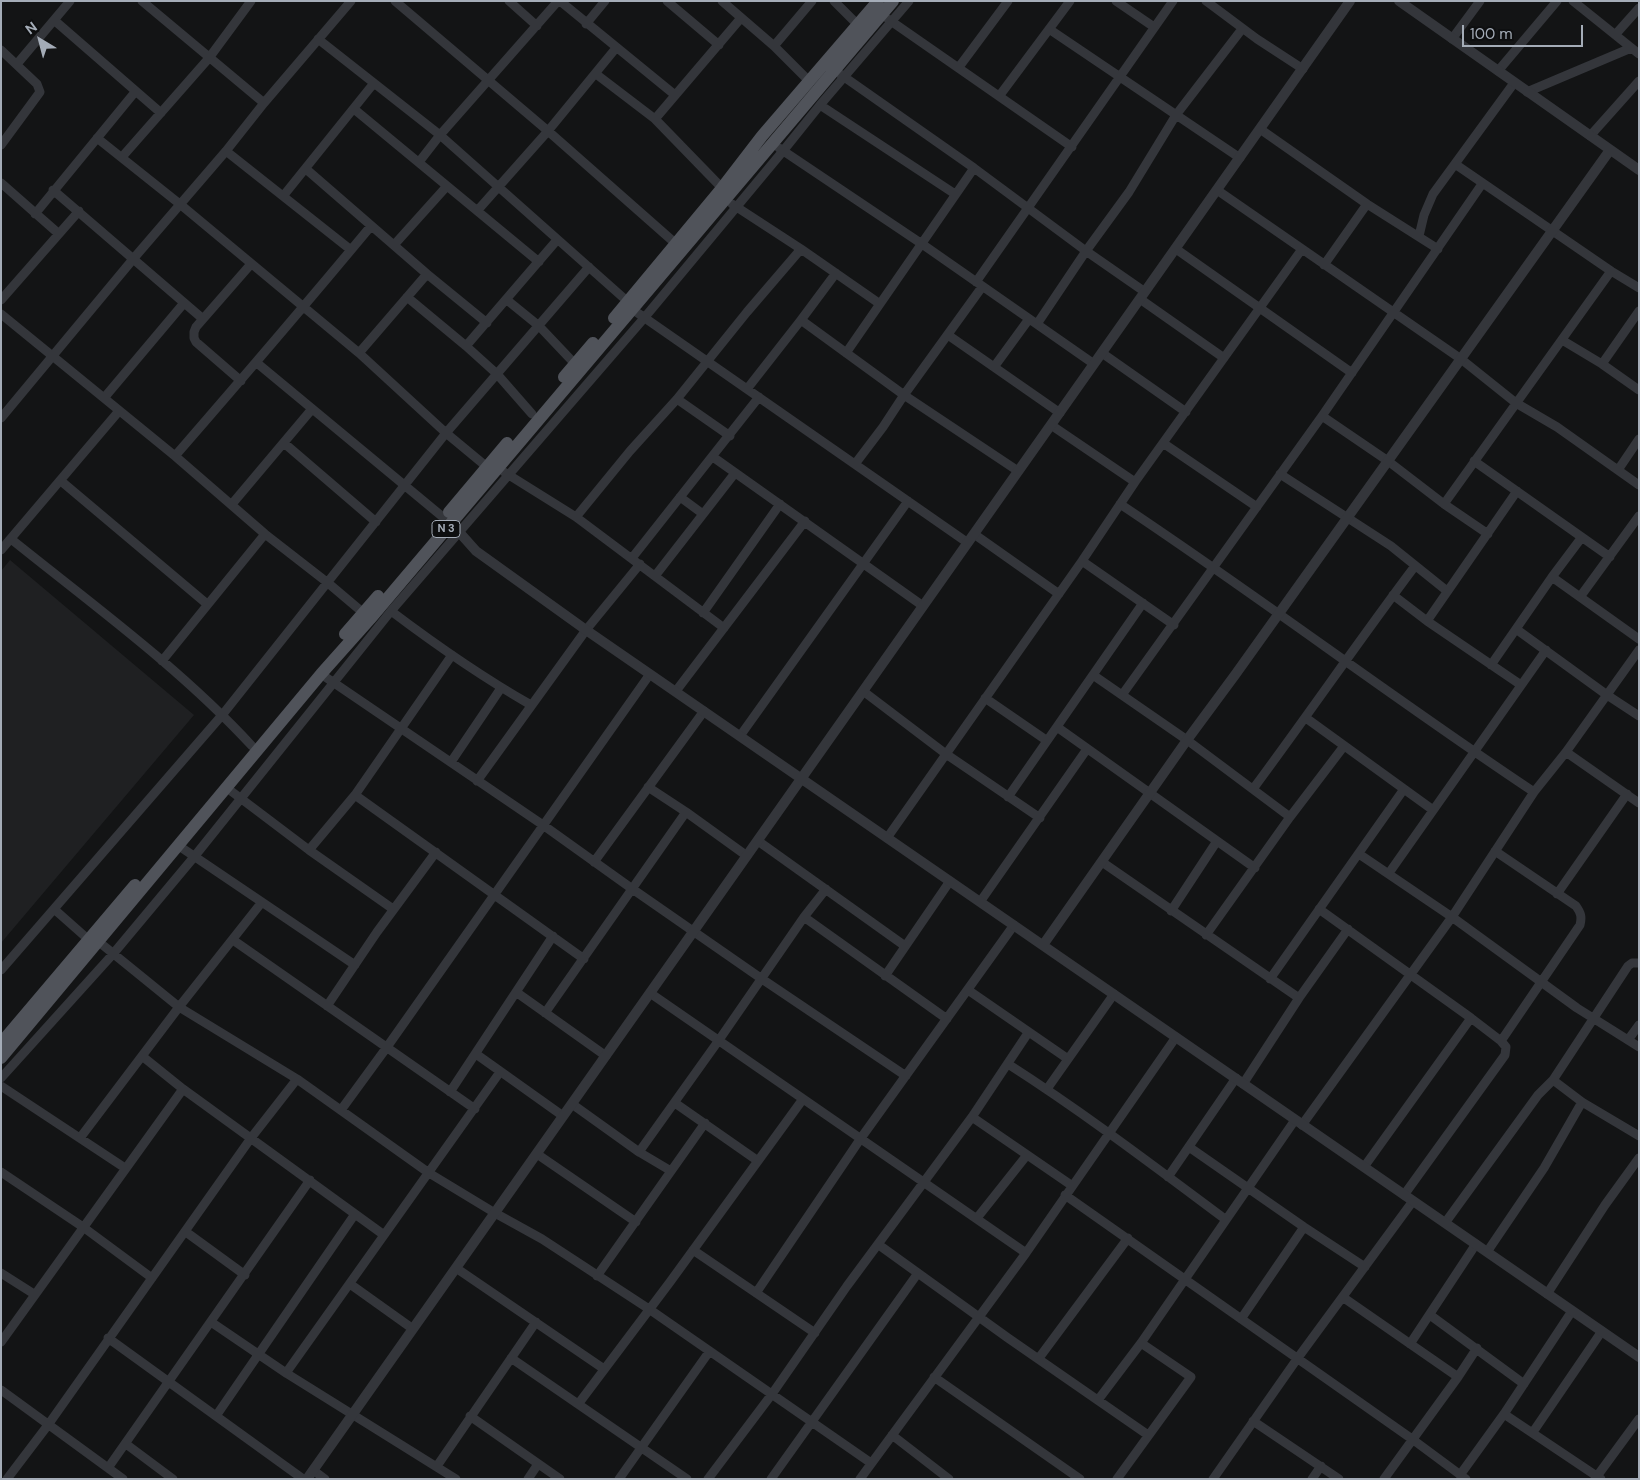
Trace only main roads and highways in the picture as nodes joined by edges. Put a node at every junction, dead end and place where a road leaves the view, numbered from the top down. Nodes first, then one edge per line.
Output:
1 (893, 1) edge
2 (884, 12) edge
3 (728, 198) junction
4 (630, 305) junction
5 (497, 470) junction
6 (367, 616) junction
7 (94, 941) junction
8 (1, 1043) edge
9 (1, 1058) edge

1 - 2 main road, N 3
2 - 3 main road, N 3
2 - 3 main road, N 3
3 - 4 main road, N 3
3 - 4 main road, N 3
4 - 5 main road, N 3
4 - 5 main road, N 3
5 - 6 main road, N 3
6 - 7 main road, N 3
6 - 7 main road, N 3
7 - 8 main road, N 3
7 - 9 main road, N 3

